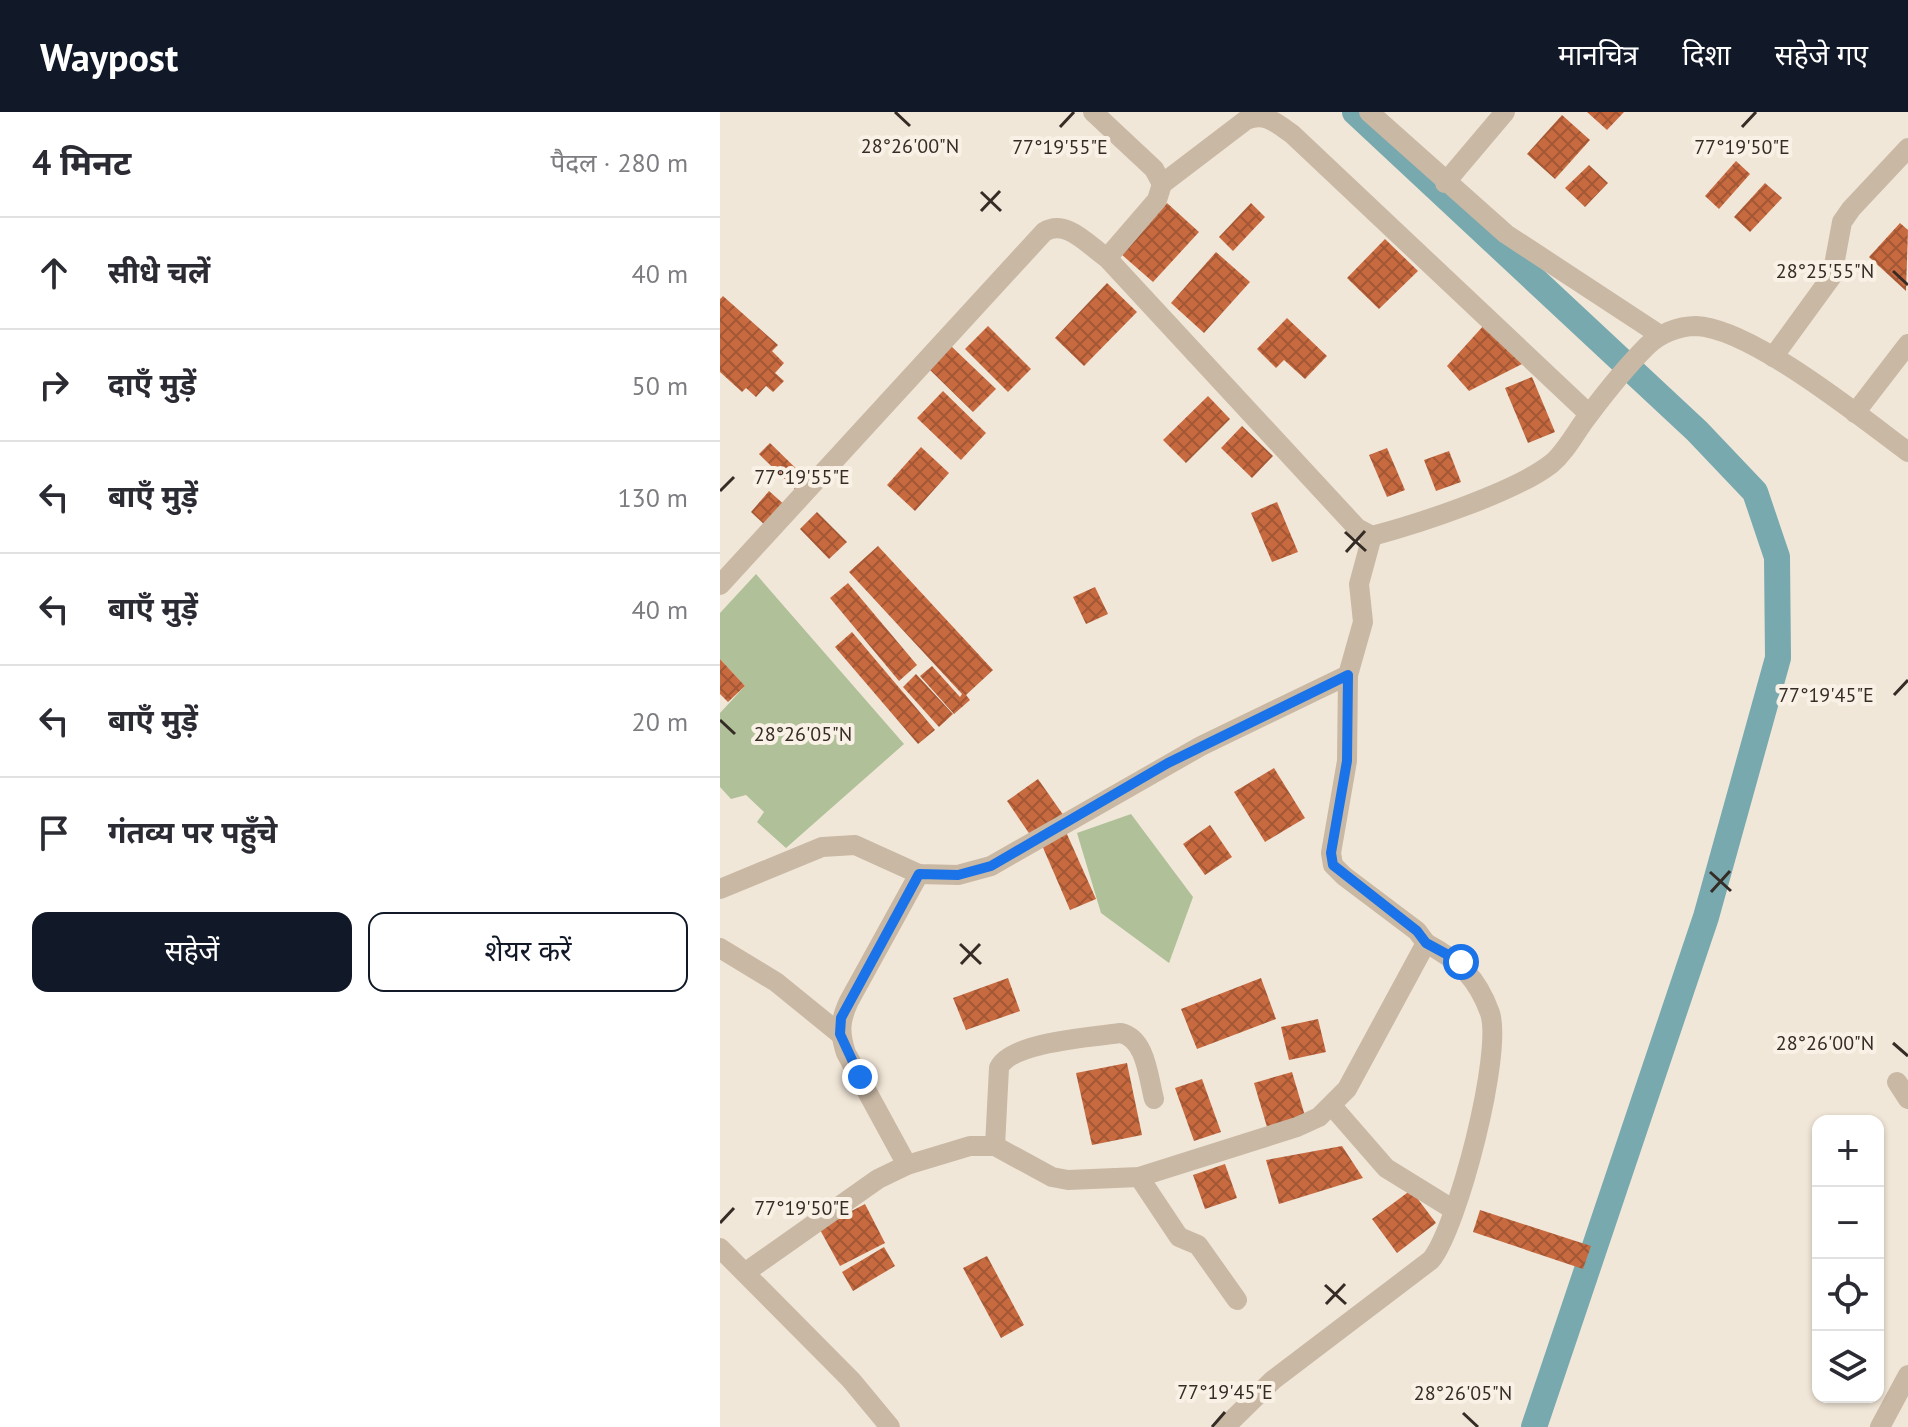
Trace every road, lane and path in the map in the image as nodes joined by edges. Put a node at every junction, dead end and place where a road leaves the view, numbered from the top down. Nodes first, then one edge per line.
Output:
1 (1093, 112) edge
2 (1369, 112) edge
3 (1505, 112) edge
4 (1908, 148) edge
5 (1445, 183) junction
6 (1162, 184) junction
7 (1107, 258) junction
8 (1655, 340) junction
9 (1908, 344) edge
10 (1773, 357) junction
11 (1855, 413) junction
12 (1589, 414) junction
13 (1908, 452) edge
14 (1372, 536) junction
15 (720, 585) edge
16 (1348, 675) junction
17 (919, 874) junction
18 (720, 889) edge
19 (1426, 943) junction
20 (720, 948) edge
21 (840, 1034) junction
22 (1154, 1099) dead end
23 (1332, 1106) junction
24 (995, 1146) junction
25 (907, 1165) junction
26 (1139, 1177) junction
27 (1454, 1210) junction
28 (720, 1248) edge
29 (746, 1272) junction
30 (1237, 1300) dead end
31 (1908, 1375) edge
32 (890, 1427) edge
33 (1225, 1427) edge
34 (1880, 1427) edge

1 - 6 street
2 - 5 street
3 - 5 street
4 - 10 street
5 - 8 street
6 - 7 street
6 - 12 street
7 - 14 street
7 - 15 street
8 - 10 street
8 - 12 street
9 - 11 street
10 - 11 street
11 - 13 street
12 - 14 street
14 - 16 street
16 - 17 street
16 - 19 street
17 - 18 street
17 - 21 street
19 - 23 street
19 - 27 street
20 - 21 street
21 - 25 street
22 - 24 street
23 - 26 street
23 - 27 street
24 - 25 street
24 - 26 street
25 - 29 street
26 - 30 street
27 - 33 street
28 - 29 street
29 - 32 street
31 - 34 street

